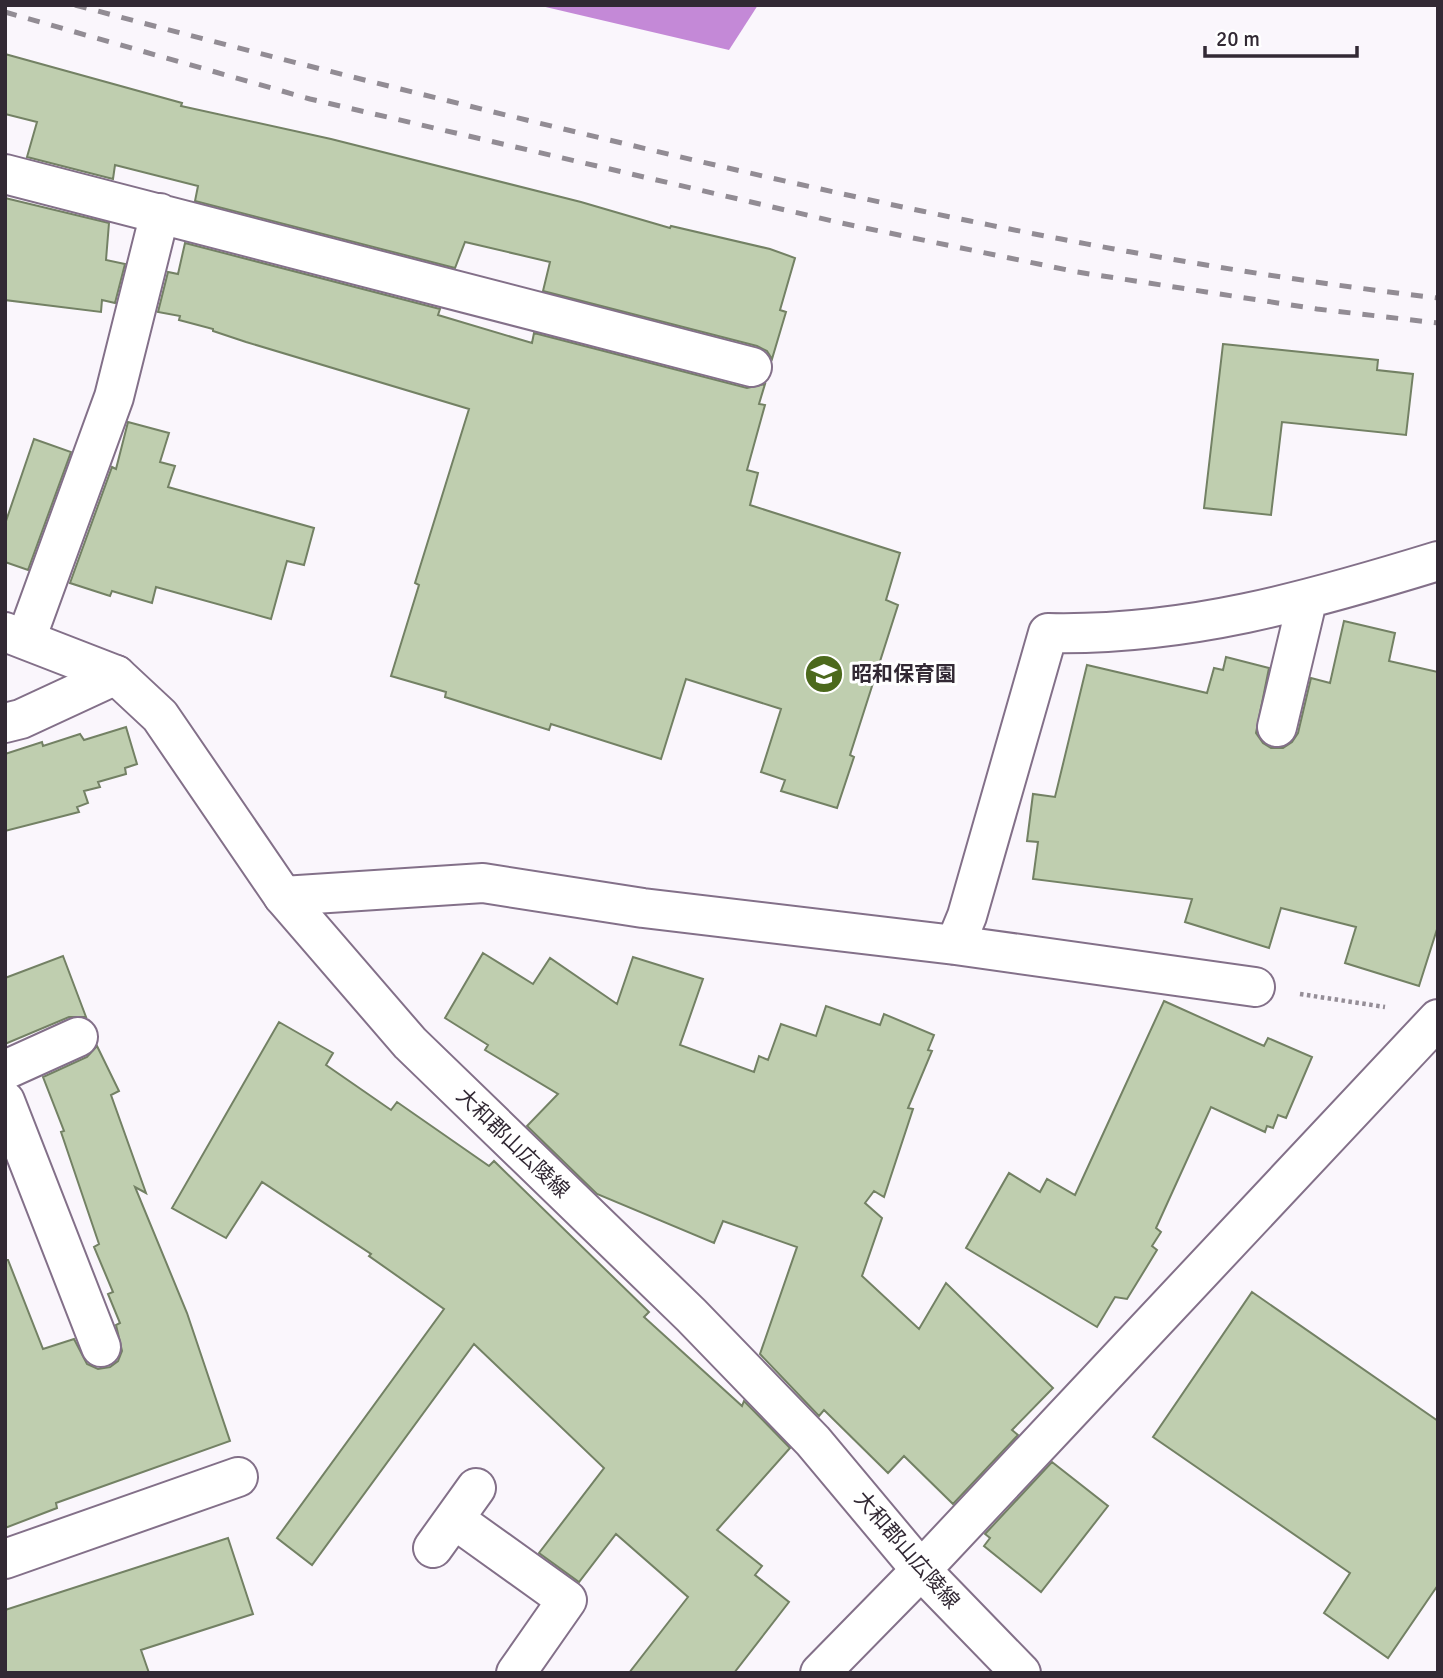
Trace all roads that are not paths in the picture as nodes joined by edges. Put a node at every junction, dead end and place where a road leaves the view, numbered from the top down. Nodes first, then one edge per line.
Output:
1 (5, 174) edge
2 (160, 213) junction
3 (752, 367) dead end
4 (1438, 561) edge
5 (1307, 601) junction
6 (16, 636) edge
7 (116, 675) junction
8 (5, 723) edge
9 (1277, 727) dead end
10 (283, 896) junction
11 (956, 945) junction
12 (1255, 987) road end
13 (1437, 1020) edge
14 (78, 1037) dead end
15 (5, 1070) edge
16 (5, 1101) edge
17 (101, 1347) dead end
18 (238, 1477) dead end
19 (476, 1488) dead end
20 (5, 1559) edge
21 (921, 1570) junction
22 (516, 1673) edge
23 (820, 1673) edge
24 (1021, 1673) edge

1 - 2 street
2 - 3 street
2 - 6 street
4 - 5 street
5 - 9 street
5 - 11 street
6 - 7 street, 大和郡山広陵線
7 - 8 street
7 - 10 street, 大和郡山広陵線
10 - 11 street
10 - 21 street, 大和郡山広陵線
11 - 12 street
13 - 21 street
14 - 15 street
16 - 17 street
18 - 20 street
19 - 22 street
21 - 23 street
21 - 24 street, 大和郡山広陵線

